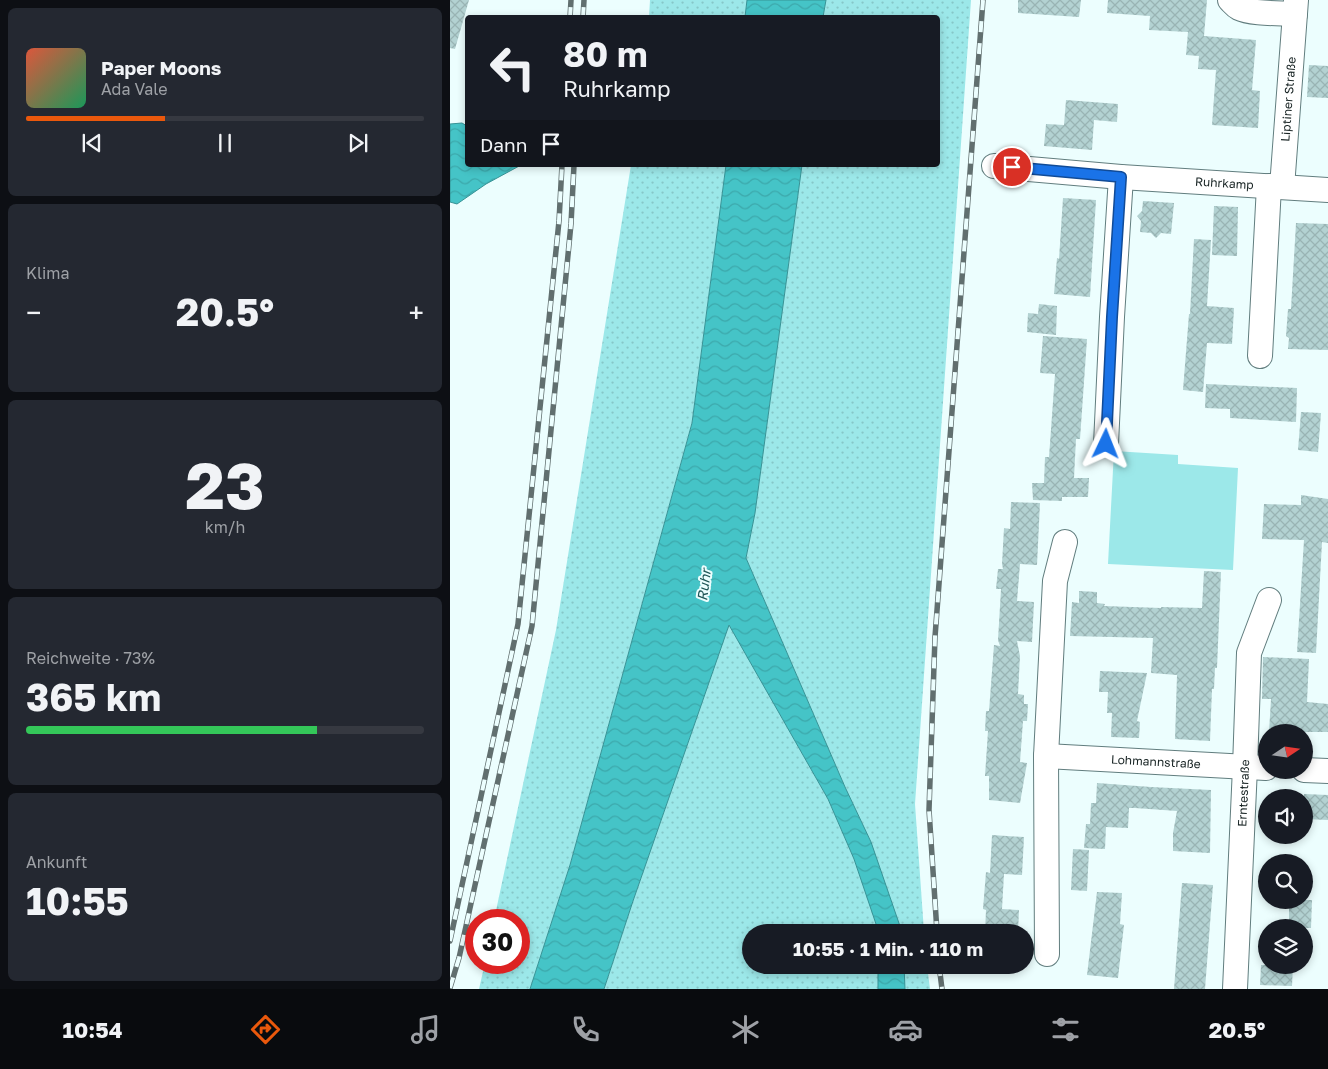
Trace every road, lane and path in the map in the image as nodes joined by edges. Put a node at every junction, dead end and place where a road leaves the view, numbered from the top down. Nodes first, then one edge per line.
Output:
1 (1230, 0) edge
2 (1296, 7) edge
3 (994, 166) dead end
4 (1121, 177) junction
5 (1276, 187) junction
6 (1328, 190) edge
7 (1260, 356) dead end
8 (1106, 444) dead end
9 (1065, 542) dead end
10 (1269, 600) dead end
11 (1046, 756) junction
12 (1256, 768) edge
13 (1313, 770) edge
14 (1328, 771) edge
15 (1047, 954) dead end
16 (1235, 989) edge

1 - 2 street, Liptiner Straße
2 - 5 street, Liptiner Straße
3 - 4 street, Ruhrkamp
4 - 5 street, Ruhrkamp
4 - 8 street
5 - 6 street, Ruhrkamp
5 - 7 street, Liptiner Straße
9 - 11 street
10 - 12 street, Erntestraße
11 - 12 street, Lohmannstraße
11 - 15 street
12 - 16 street, Erntestraße
13 - 14 street

